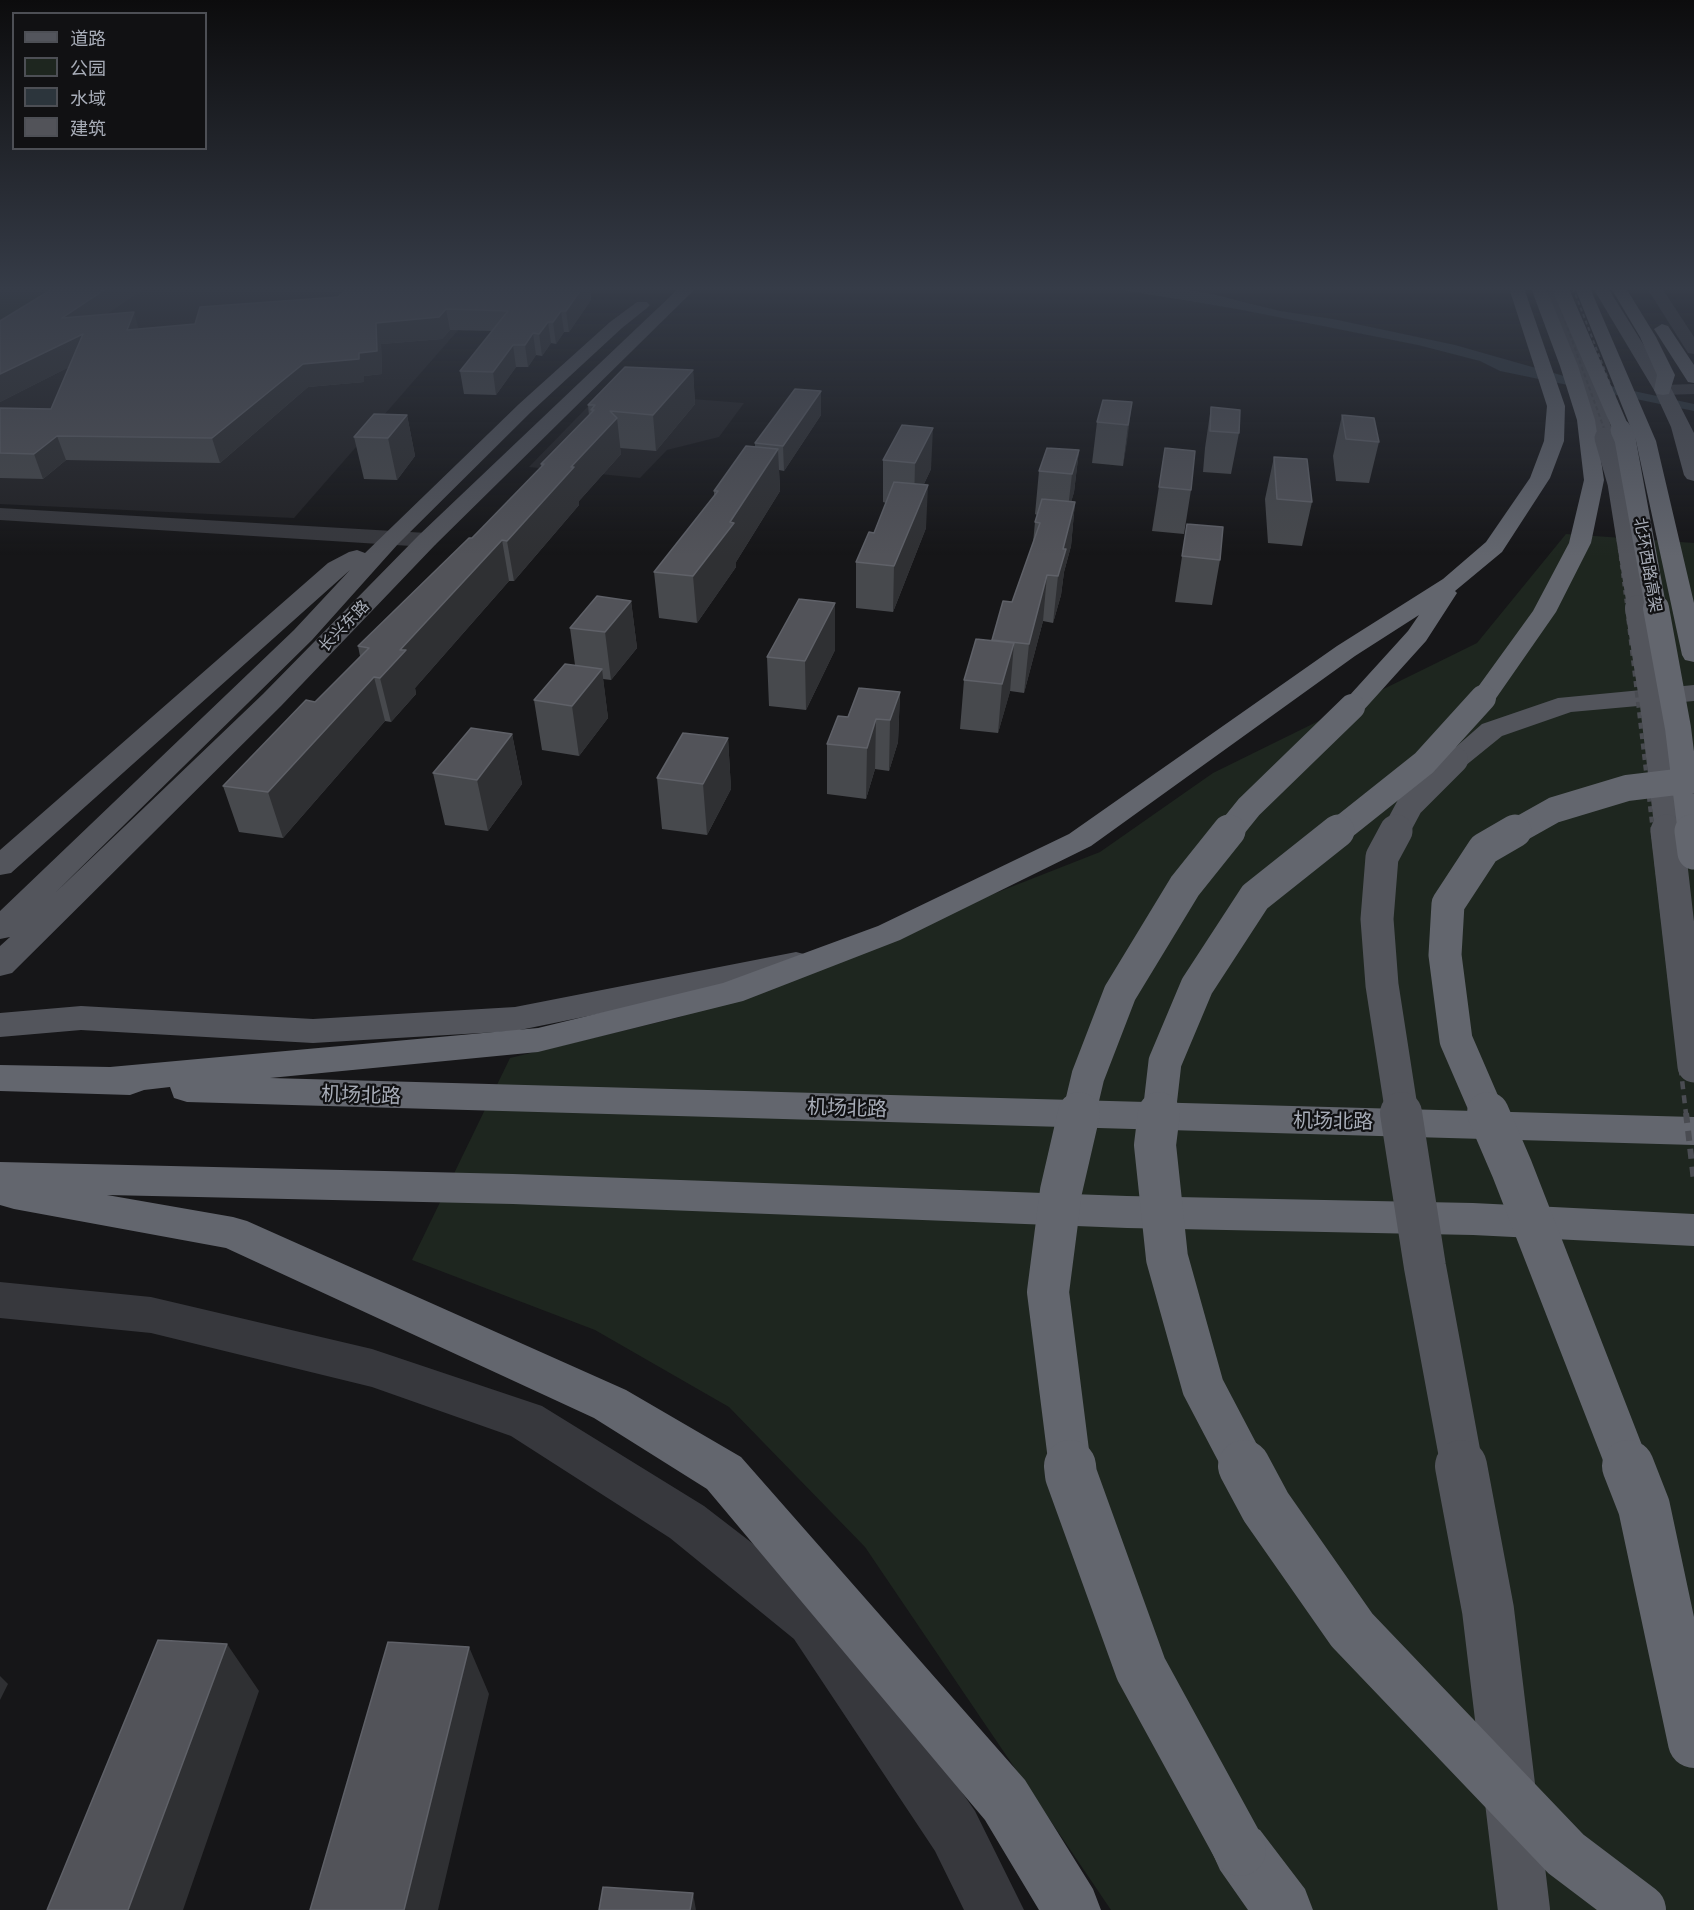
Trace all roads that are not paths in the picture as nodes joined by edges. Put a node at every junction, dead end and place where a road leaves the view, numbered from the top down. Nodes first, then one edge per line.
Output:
1 (559, 377) edge
2 (595, 377) edge
3 (1546, 377) edge
4 (1573, 377) edge
5 (1585, 377) edge
6 (1598, 377) edge
7 (1619, 377) edge
8 (1661, 377) edge
9 (1662, 377) edge
10 (1664, 382) junction
11 (1694, 389) edge
12 (1680, 426) junction
13 (1694, 447) edge
14 (1694, 475) edge
15 (0, 514) edge
16 (390, 539) junction
17 (427, 540) junction
18 (1451, 584) junction
19 (1694, 655) edge
20 (1694, 693) edge
21 (1694, 780) edge
22 (1694, 853) edge
23 (0, 866) edge
24 (0, 929) edge
25 (824, 958) junction
26 (0, 965) edge
27 (0, 1025) edge
28 (1694, 1066) edge
29 (0, 1078) edge
30 (110, 1080) junction
31 (1694, 1131) edge
32 (0, 1177) edge
33 (0, 1191) edge
34 (1694, 1230) edge
35 (0, 1300) edge
36 (1694, 1742) edge
37 (995, 1910) edge
38 (1072, 1910) edge
39 (1284, 1910) edge
40 (1524, 1910) edge
41 (1640, 1910) edge

1 - 16 main road, 长兴东路
2 - 17 main road, 长兴东路
3 - 18 highway
4 - 41 highway, bridge
5 - 28 main road, bridge
6 - 22 highway, 北环西路高架, bridge
7 - 19 highway, 北环西路高架
8 - 10 main road
9 - 10 highway
10 - 11 street
10 - 12 main road
12 - 13 main road
12 - 14 main road
15 - 16 street
16 - 17 street
16 - 23 main road
16 - 24 main road, 长兴东路
17 - 26 main road, 长兴东路
18 - 25 highway
18 - 39 highway, bridge
20 - 40 main road, bridge
21 - 36 highway, bridge
25 - 27 main road
25 - 30 highway
29 - 30 highway, 机场北路
30 - 31 highway, 机场北路
32 - 34 highway
33 - 38 highway
35 - 37 street

